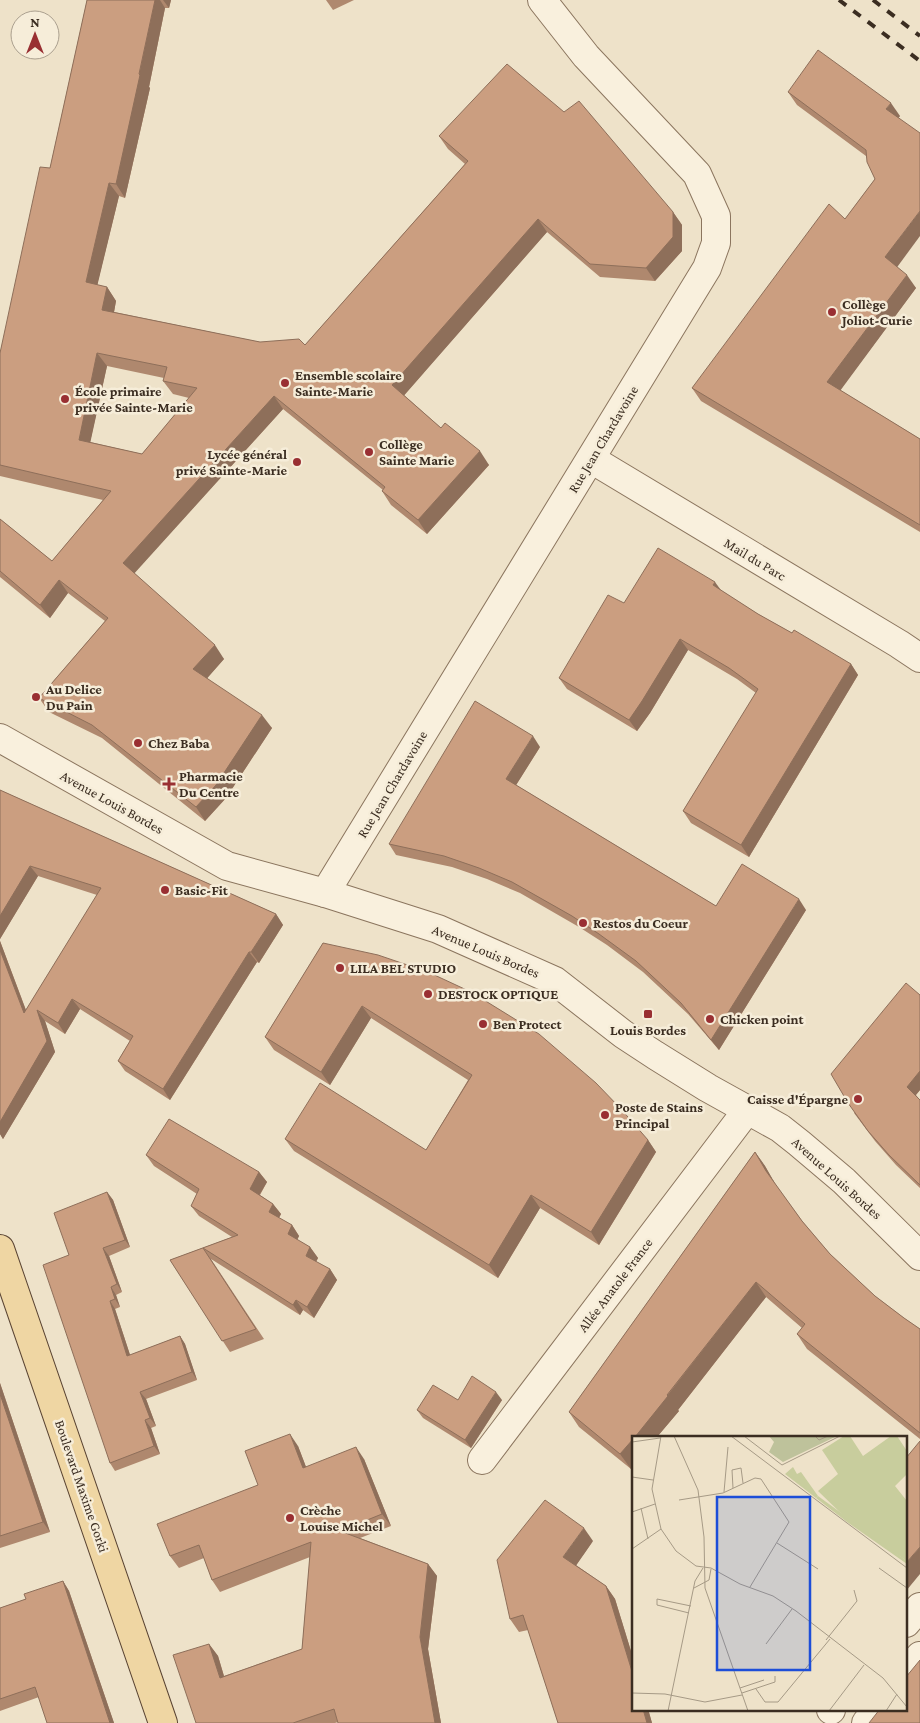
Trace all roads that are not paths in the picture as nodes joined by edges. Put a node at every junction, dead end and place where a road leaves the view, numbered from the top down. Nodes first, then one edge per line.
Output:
1 (542, 0) edge
2 (591, 459) junction
3 (920, 658) edge
4 (0, 738) edge
5 (325, 893) junction
6 (748, 1109) junction
7 (0, 1249) edge
8 (920, 1256) edge
9 (482, 1460) dead end
10 (920, 1607) edge
11 (908, 1621) edge
12 (920, 1656) edge
13 (908, 1671) edge
14 (876, 1710) edge
15 (163, 1723) edge
16 (866, 1723) edge

1 - 2 street, Rue Jean Chardavoine
2 - 3 street, Mail du Parc
2 - 5 street, Rue Jean Chardavoine
4 - 5 street, Avenue Louis Bordes
5 - 6 street, Avenue Louis Bordes
6 - 8 street, Avenue Louis Bordes
6 - 9 street, Allée Anatole France
7 - 15 main road, Boulevard Maxime Gorki
10 - 11 street
12 - 13 street
14 - 16 street

